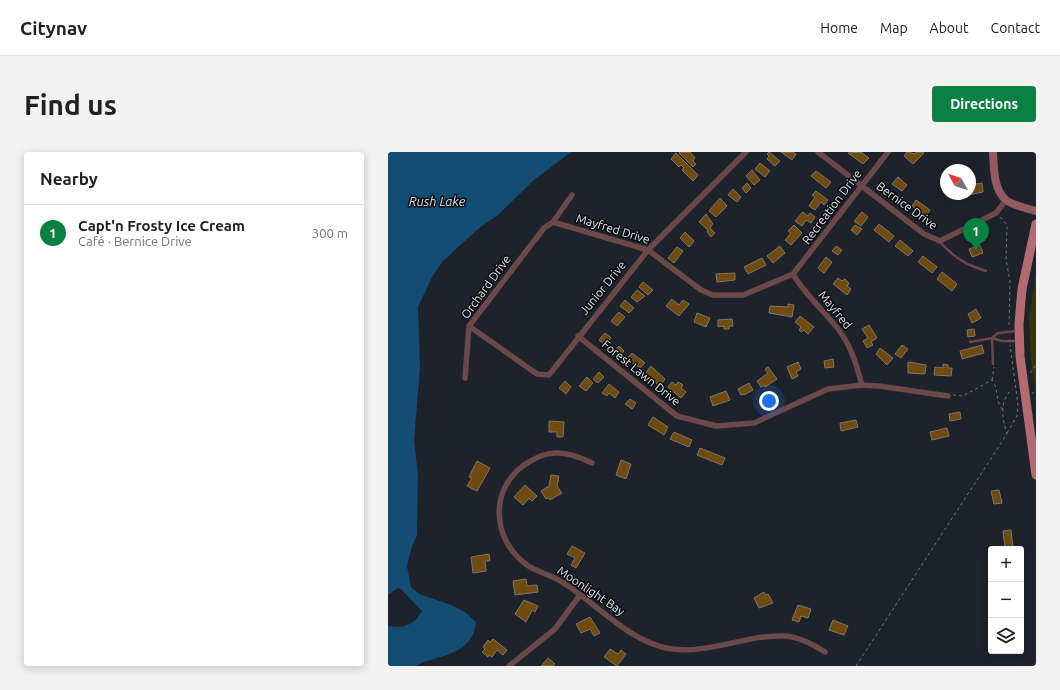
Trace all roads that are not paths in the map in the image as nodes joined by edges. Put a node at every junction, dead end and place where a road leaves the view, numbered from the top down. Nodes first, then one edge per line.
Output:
1 (746, 152) edge
2 (818, 152) edge
3 (888, 152) edge
4 (993, 152) edge
5 (862, 186) junction
6 (572, 195) dead end
7 (1006, 200) junction
8 (1036, 211) edge
9 (553, 222) junction
10 (1036, 224) edge
11 (940, 241) junction
12 (648, 250) junction
13 (986, 271) dead end
14 (793, 274) junction
15 (469, 326) junction
16 (1019, 331) junction
17 (578, 336) junction
18 (992, 338) junction
19 (1020, 341) junction
20 (970, 342) dead end
21 (994, 364) road end
22 (465, 378) dead end
23 (862, 385) junction
24 (948, 396) road end
25 (592, 463) dead end
26 (1036, 475) edge
27 (580, 595) junction
28 (825, 652) dead end
29 (509, 666) edge

1 - 12 street, Junior Drive
2 - 5 street, Bernice Drive
3 - 5 street, Recreation Drive
4 - 7 main road
5 - 11 street, Bernice Drive
5 - 14 street, Recreation Drive
6 - 9 street, Orchard Drive
7 - 8 main road
7 - 11 street, Bernice Drive
9 - 12 street, Mayfred Drive
9 - 15 street, Orchard Drive
10 - 16 main road
11 - 13 lane
12 - 14 street, Mayfred Drive
12 - 17 street, Junior Drive
14 - 23 street, Mayfred
15 - 17 street, Junior Drive
15 - 22 street, Orchard Drive
16 - 18 lane
16 - 19 main road
17 - 23 street, Forest Lawn Drive
18 - 19 lane
18 - 20 lane
18 - 21 lane
19 - 26 main road
23 - 24 street, Forest Lawn Drive
25 - 27 street, Moonlight Bay
27 - 28 street, Moonlight Bay
27 - 29 street

